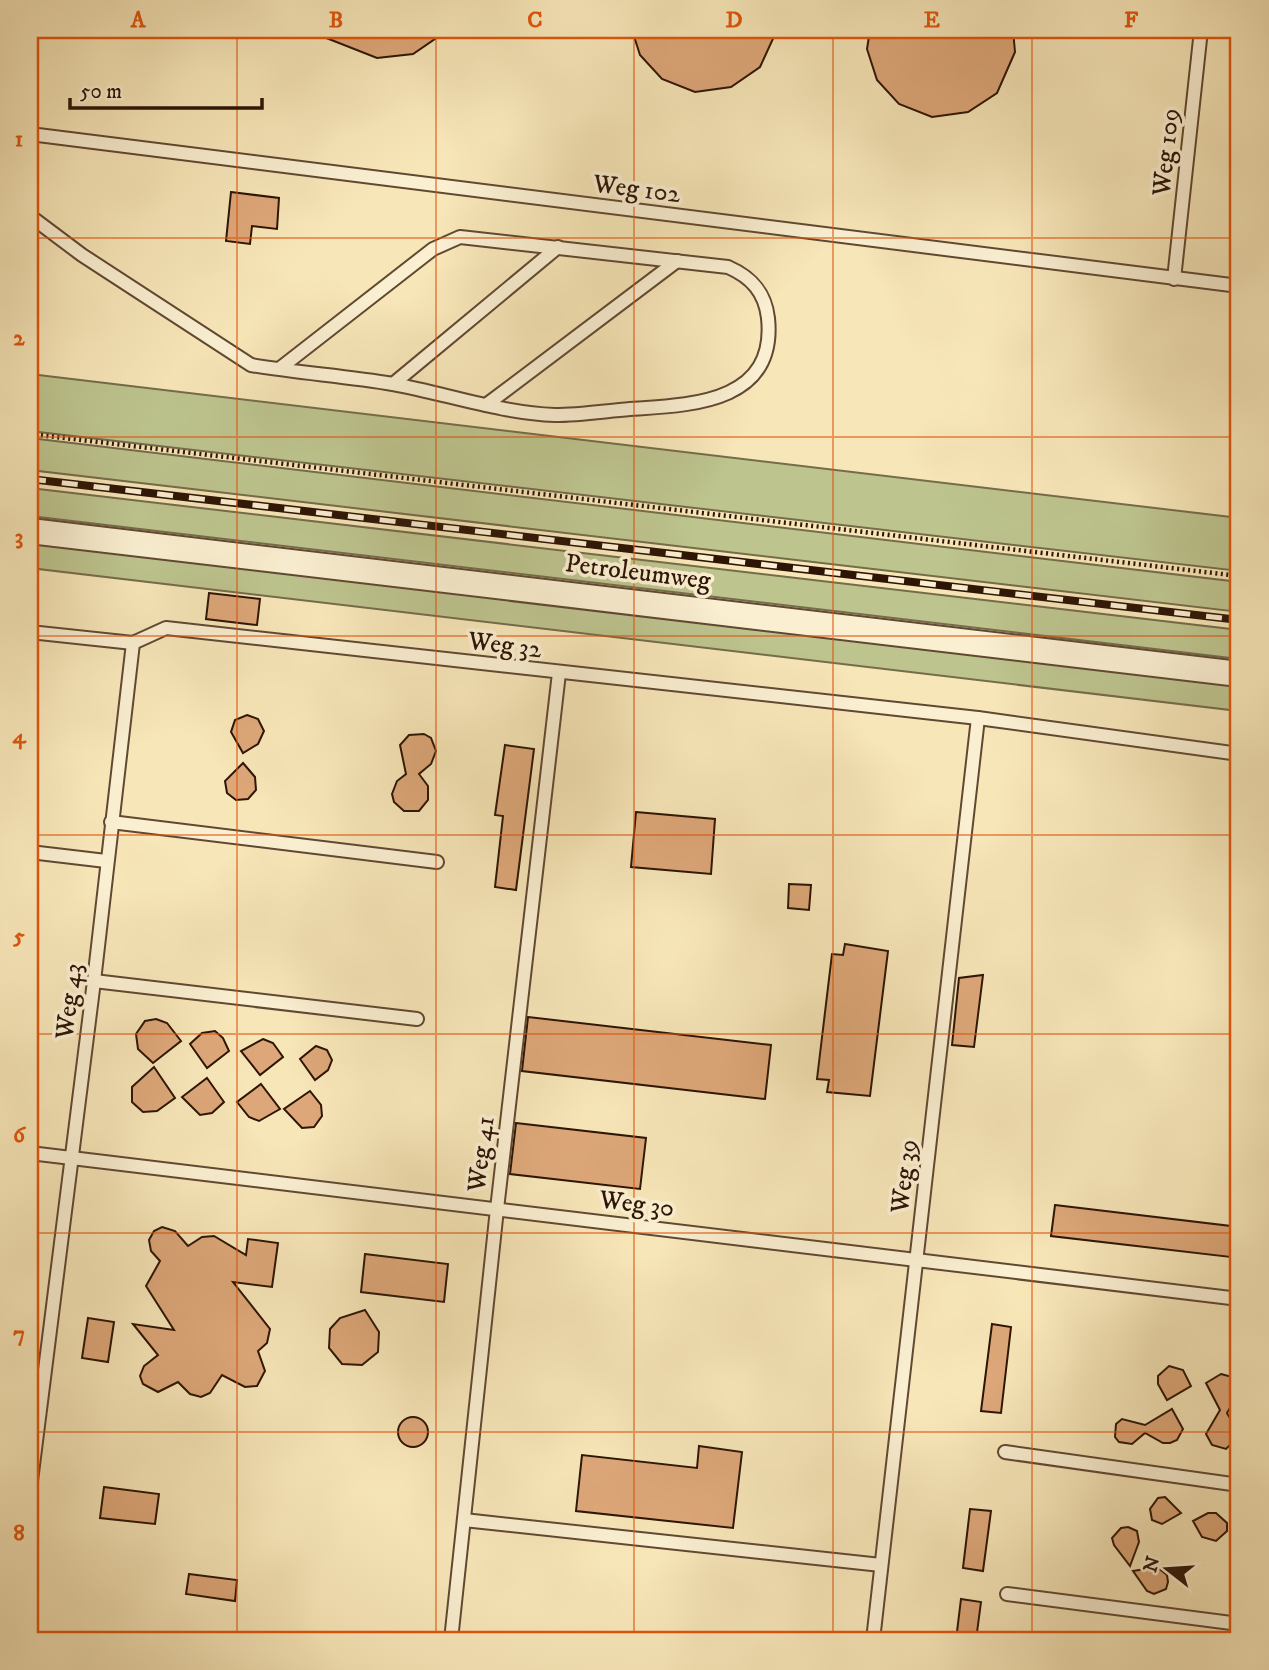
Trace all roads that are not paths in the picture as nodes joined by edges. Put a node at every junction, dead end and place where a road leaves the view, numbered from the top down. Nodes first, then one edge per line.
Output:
1 (1201, 30) edge
2 (30, 134) edge
3 (30, 216) edge
4 (558, 247) junction
5 (677, 261) junction
6 (1174, 279) junction
7 (1239, 286) edge
8 (279, 369) junction
9 (393, 384) junction
10 (486, 405) junction
11 (30, 530) edge
12 (30, 632) edge
13 (133, 643) junction
14 (559, 673) junction
15 (1239, 674) edge
16 (978, 718) junction
17 (1239, 754) edge
18 (111, 822) junction
19 (30, 852) edge
20 (106, 861) junction
21 (437, 862) dead end
22 (94, 981) junction
23 (417, 1019) dead end
24 (30, 1153) edge
25 (70, 1158) junction
26 (497, 1209) junction
27 (916, 1260) junction
28 (1239, 1299) edge
29 (1005, 1452) dead end
30 (1239, 1485) edge
31 (30, 1489) edge
32 (464, 1520) junction
33 (881, 1565) junction
34 (1007, 1594) dead end
35 (1239, 1624) edge
36 (451, 1640) edge
37 (873, 1640) edge

1 - 6 lane, Weg 109
2 - 6 lane, Weg 102
3 - 8 lane
4 - 5 lane
4 - 8 lane
4 - 9 lane
5 - 10 lane
5 - 10 lane
6 - 7 lane, Weg 102
8 - 9 lane
9 - 10 lane
11 - 15 street, Petroleumweg
12 - 13 lane
13 - 14 lane, Weg 32
13 - 18 lane, Weg 43
14 - 16 lane, Weg 32
14 - 26 lane, Weg 41
16 - 17 lane, Weg 32
16 - 27 lane, Weg 39
18 - 20 lane, Weg 43
18 - 21 lane
19 - 20 lane
20 - 22 lane, Weg 43
22 - 23 lane
22 - 25 lane, Weg 43
24 - 25 lane, Weg 30
25 - 26 lane, Weg 30
25 - 31 lane, Weg 43
26 - 27 lane, Weg 30
26 - 32 lane, Weg 41
27 - 28 lane, Weg 30
27 - 33 lane, Weg 39
29 - 30 lane
32 - 33 lane
32 - 36 lane, Weg 41
33 - 37 lane, Weg 39
34 - 35 lane

